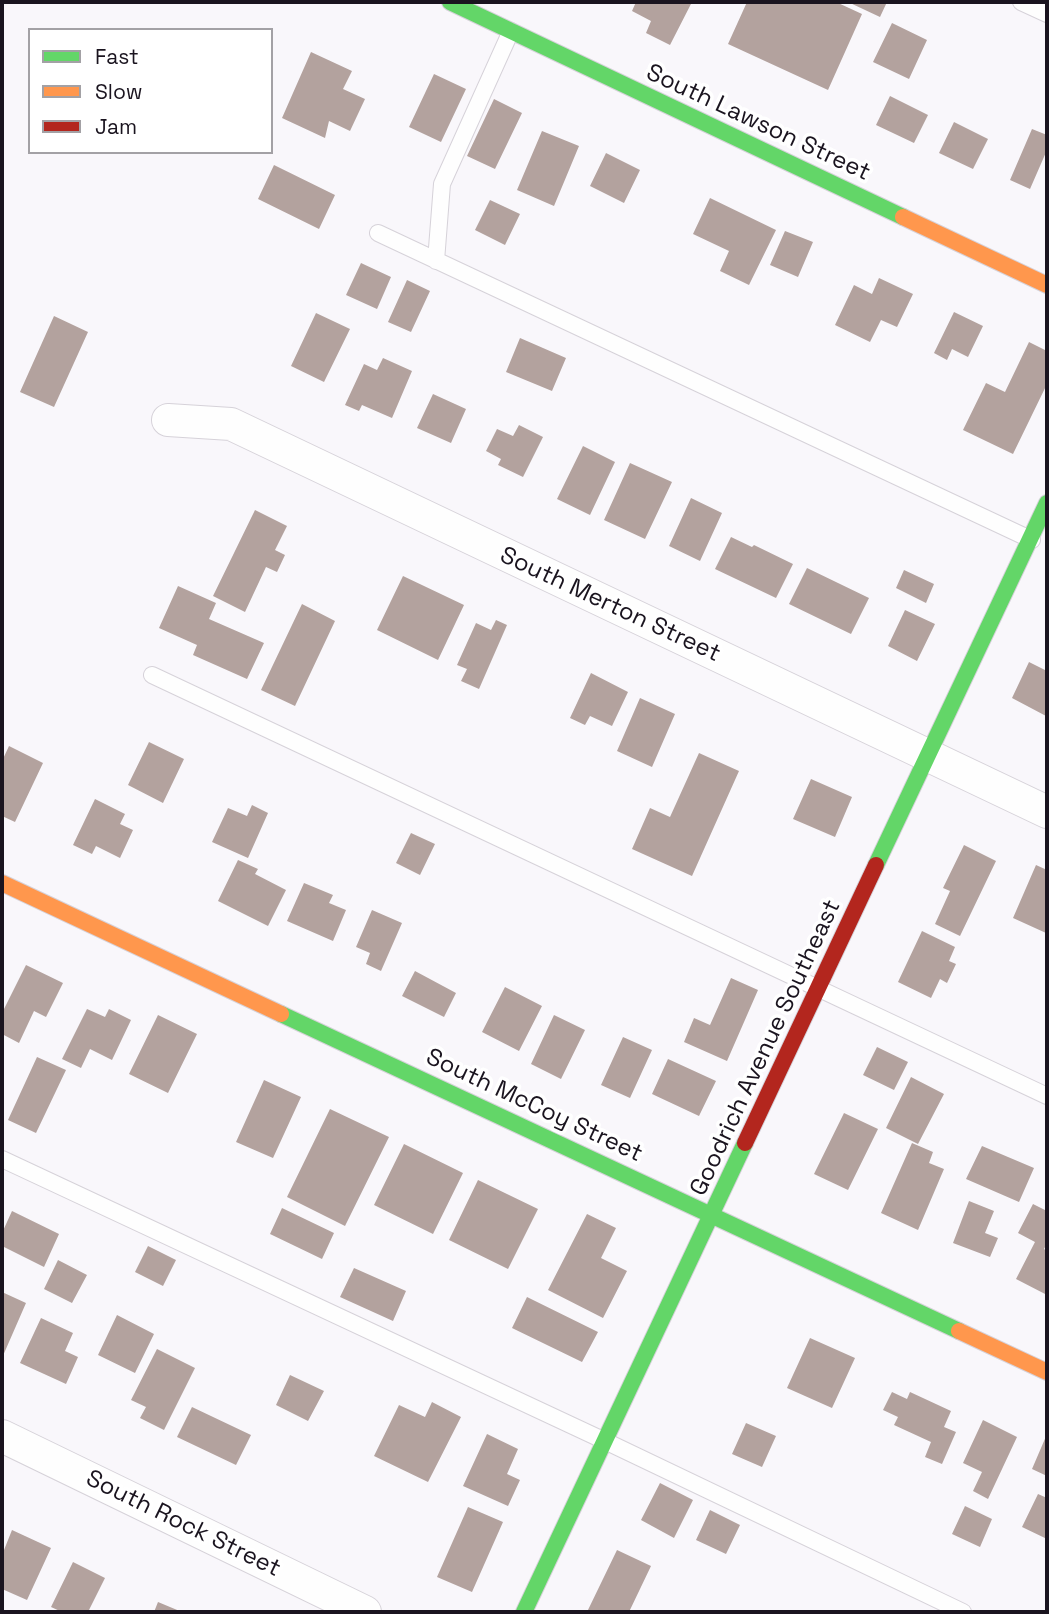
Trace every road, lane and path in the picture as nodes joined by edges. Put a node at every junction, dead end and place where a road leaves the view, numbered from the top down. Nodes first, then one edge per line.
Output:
1 (450, 2) edge
2 (1021, 2) edge
3 (1047, 14) edge
4 (511, 31) junction
5 (378, 233) dead end
6 (436, 261) junction
7 (1047, 285) edge
8 (168, 420) dead end
9 (1047, 503) edge
10 (1030, 539) junction
11 (1047, 547) edge
12 (152, 675) dead end
13 (927, 755) junction
14 (1047, 812) edge
15 (2, 883) edge
16 (820, 988) junction
17 (1047, 1096) edge
18 (2, 1159) edge
19 (713, 1214) junction
20 (1047, 1371) edge
21 (2, 1436) edge
22 (605, 1441) junction
23 (365, 1612) edge
24 (523, 1612) edge
25 (962, 1612) edge

1 - 4 street, South Lawson Street
2 - 3 lane
4 - 6 lane
4 - 7 street, South Lawson Street
5 - 6 lane
6 - 10 lane
8 - 13 street, South Merton Street
9 - 10 street, Goodrich Avenue Southeast
10 - 11 lane
10 - 13 street, Goodrich Avenue Southeast
12 - 16 lane
13 - 14 street, South Merton Street
13 - 16 street, Goodrich Avenue Southeast
15 - 19 street, South McCoy Street
16 - 17 lane
16 - 19 street, Goodrich Avenue Southeast
18 - 22 lane
19 - 20 street, South McCoy Street
19 - 22 street, Goodrich Avenue Southeast
21 - 23 street, South Rock Street
22 - 24 street, Goodrich Avenue Southeast
22 - 25 lane

